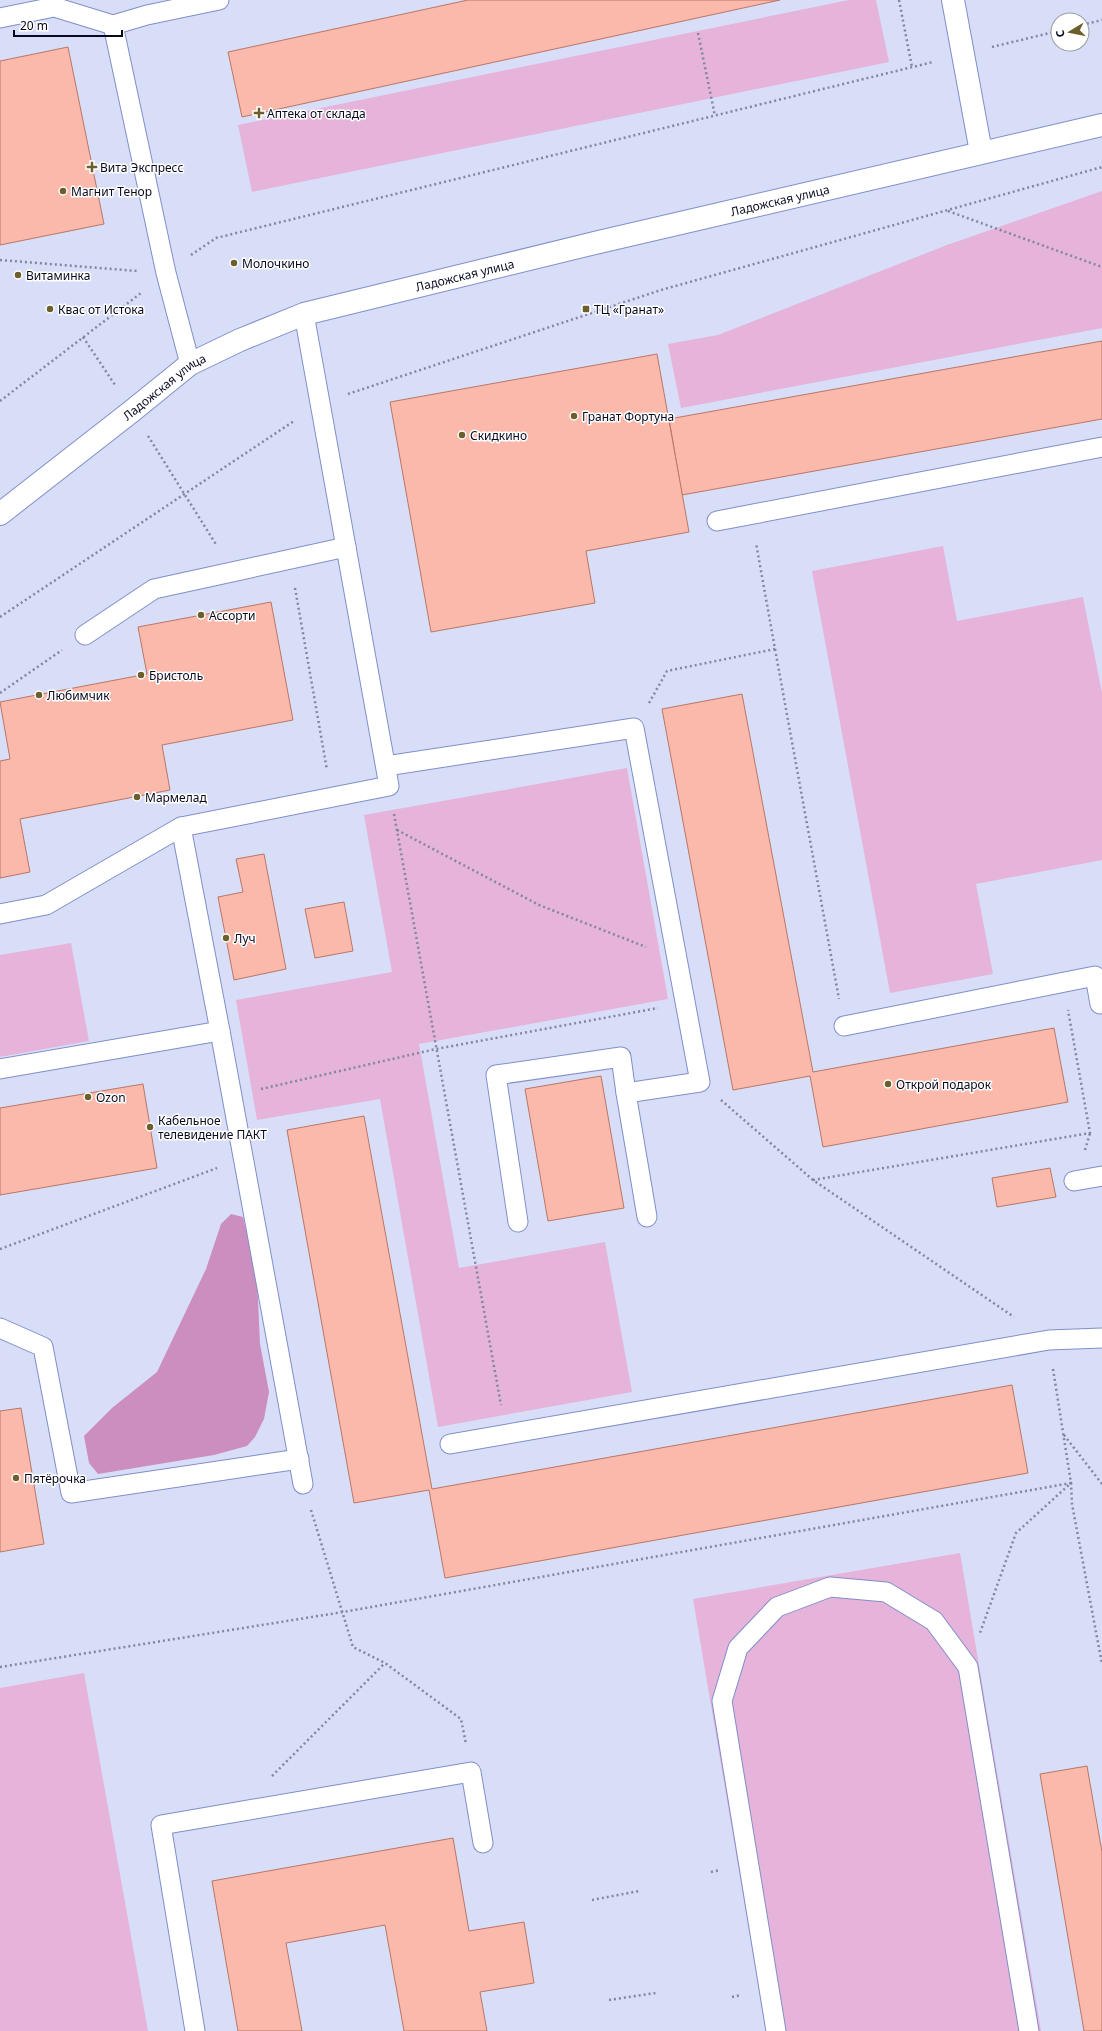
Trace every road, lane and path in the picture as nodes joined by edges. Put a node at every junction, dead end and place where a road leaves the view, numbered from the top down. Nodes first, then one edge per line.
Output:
1 (219, 0) edge
2 (899, 0) edge
3 (953, 0) edge
4 (145, 8) edge
5 (0, 18) edge
6 (1102, 20) edge
7 (1090, 23) edge
8 (113, 25) junction
9 (698, 33) dead end
10 (1050, 33) edge
11 (964, 54) junction
12 (912, 67) junction
13 (715, 116) junction
14 (1102, 124) edge
15 (982, 152) junction
16 (1102, 167) edge
17 (947, 210) junction
18 (0, 260) edge
19 (1102, 267) edge
20 (166, 273) junction
21 (304, 314) junction
22 (190, 364) junction
23 (0, 401) edge
24 (320, 403) junction
25 (1102, 447) edge
26 (0, 514) edge
27 (750, 514) junction
28 (717, 521) dead end
29 (346, 547) junction
30 (0, 617) edge
31 (85, 635) joint
32 (775, 649) junction
33 (0, 693) edge
34 (634, 728) junction
35 (386, 766) junction
36 (389, 786) junction
37 (181, 827) junction
38 (397, 829) junction
39 (0, 914) edge
40 (676, 958) junction
41 (1064, 984) junction
42 (685, 1004) junction
43 (1101, 1008) edge
44 (844, 1026) joint
45 (220, 1031) junction
46 (436, 1048) junction
47 (0, 1069) edge
48 (626, 1093) junction
49 (231, 1096) junction
50 (243, 1158) junction
51 (1102, 1176) edge
52 (813, 1180) dead end
53 (1074, 1181) dead end
54 (647, 1217) dead end
55 (518, 1222) dead end
56 (0, 1249) edge
57 (0, 1328) edge
58 (1102, 1338) edge
59 (1064, 1434) dead end
60 (506, 1435) junction
61 (450, 1444) dead end
62 (299, 1460) junction
63 (303, 1484) joint
64 (1102, 1484) edge
65 (343, 1612) junction
66 (385, 1663) junction
67 (0, 1667) edge
68 (968, 1667) junction
69 (471, 1772) junction
70 (270, 1779) dead end
71 (483, 1842) dead end
72 (639, 1891) dead end
73 (592, 1900) dead end
74 (656, 1993) dead end
75 (609, 2000) dead end
76 (195, 2031) edge
77 (776, 2031) edge
78 (1029, 2031) edge

1 - 4 lane
2 - 12 path
3 - 11 street
4 - 8 lane
5 - 8 lane
6 - 7 path
8 - 20 lane
9 - 13 path
10 - 11 path
11 - 12 path
11 - 15 street
12 - 13 path
13 - 20 path
14 - 15 street, Ладожская улица
15 - 21 street, Ладожская улица
16 - 17 path
17 - 19 path
17 - 24 path
18 - 20 path
20 - 22 lane
20 - 23 path
21 - 22 street, Ладожская улица
21 - 24 lane
22 - 26 street, Ладожская улица
24 - 29 lane
24 - 30 path
25 - 27 lane
27 - 28 lane
27 - 32 path
29 - 31 lane
29 - 35 lane
31 - 33 path
32 - 34 path
32 - 44 path
34 - 35 lane
34 - 40 lane
35 - 36 lane
36 - 37 lane
36 - 38 path
37 - 39 lane
37 - 45 lane
38 - 40 path
38 - 46 path
40 - 42 lane
41 - 43 lane
41 - 44 lane
41 - 52 path
42 - 46 path
42 - 48 lane
45 - 47 lane
45 - 49 lane
46 - 49 path
46 - 60 path
48 - 54 lane
48 - 55 lane
49 - 50 lane
50 - 56 path
50 - 62 lane
51 - 53 lane
57 - 62 lane
58 - 60 lane
59 - 64 path
60 - 61 lane
62 - 63 lane
63 - 65 path
65 - 66 path
65 - 67 path
65 - 68 path
66 - 69 path
66 - 70 path
68 - 77 lane
68 - 78 lane
69 - 71 lane
69 - 76 lane
72 - 73 path
74 - 75 path

